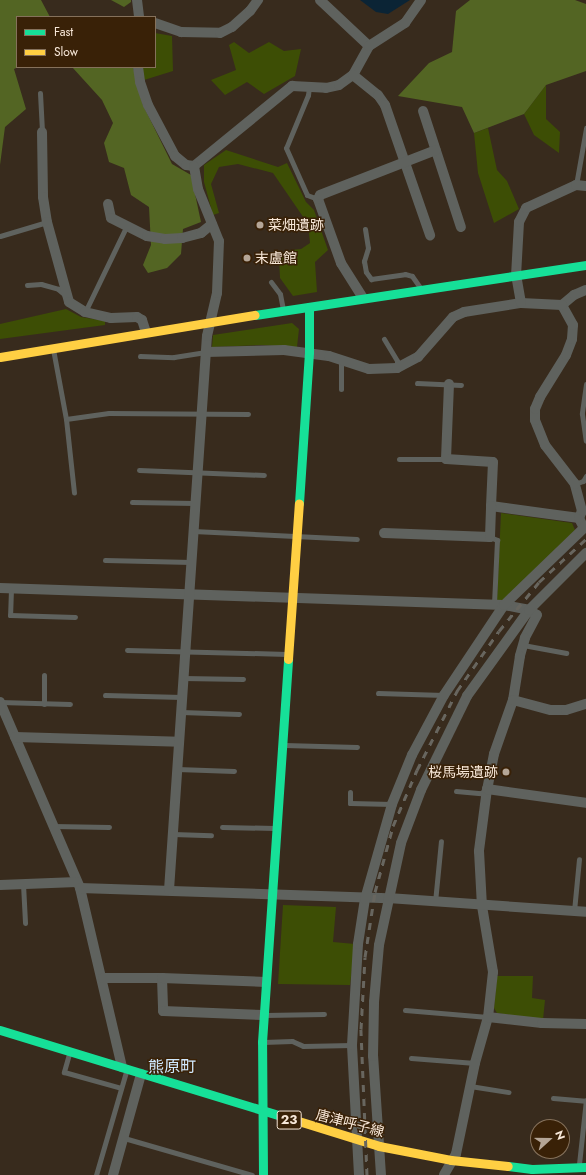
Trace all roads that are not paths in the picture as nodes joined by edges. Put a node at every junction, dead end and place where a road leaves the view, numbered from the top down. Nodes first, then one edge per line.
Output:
1 (137, 0) edge
2 (258, 0) edge
3 (320, 0) edge
4 (421, 0) edge
5 (331, 3) edge
6 (139, 16) edge
7 (156, 23) edge
8 (369, 46) junction
9 (138, 68) edge
10 (353, 75) junction
11 (308, 87) junction
12 (40, 93) dead end
13 (423, 111) dead end
14 (586, 128) edge
15 (42, 132) joint
16 (436, 150) junction
17 (405, 162) junction
18 (194, 166) junction
19 (581, 185) edge
20 (318, 199) junction
21 (108, 204) dead end
22 (47, 222) junction
23 (212, 224) junction
24 (126, 227) junction
25 (461, 227) dead end
26 (365, 229) dead end
27 (430, 235) dead end
28 (0, 236) edge
29 (586, 265) edge
30 (516, 276) junction
31 (271, 282) dead end
32 (27, 285) dead end
33 (422, 290) junction
34 (586, 290) edge
35 (66, 296) junction
36 (363, 298) junction
37 (521, 303) junction
38 (562, 305) junction
39 (309, 307) junction
40 (283, 311) junction
41 (85, 312) junction
42 (210, 322) junction
43 (146, 332) junction
44 (384, 339) dead end
45 (53, 348) junction
46 (206, 352) junction
47 (309, 352) junction
48 (140, 356) dead end
49 (0, 357) edge
50 (341, 360) junction
51 (397, 368) junction
52 (417, 383) dead end
53 (449, 384) junction
54 (586, 384) edge
55 (461, 385) dead end
56 (341, 388) dead end
57 (202, 414) junction
58 (248, 414) dead end
59 (66, 419) junction
60 (586, 441) edge
61 (446, 458) junction
62 (399, 459) dead end
63 (139, 470) dead end
64 (197, 472) junction
65 (264, 475) dead end
66 (586, 476) edge
67 (575, 484) junction
68 (74, 493) dead end
69 (132, 502) dead end
70 (195, 503) junction
71 (491, 506) junction
72 (583, 524) edge
73 (193, 531) junction
74 (384, 533) dead end
75 (296, 536) junction
76 (490, 537) junction
77 (357, 539) dead end
78 (586, 553) edge
79 (105, 560) dead end
80 (191, 562) junction
81 (0, 588) edge
82 (11, 589) junction
83 (189, 595) junction
84 (292, 598) junction
85 (494, 604) junction
86 (504, 605) junction
87 (529, 610) junction
88 (75, 617) dead end
89 (523, 645) junction
90 (127, 650) dead end
91 (185, 652) junction
92 (566, 653) dead end
93 (288, 654) junction
94 (44, 675) dead end
95 (183, 678) junction
96 (243, 679) dead end
97 (378, 693) dead end
98 (105, 695) dead end
99 (444, 695) junction
100 (182, 697) junction
101 (513, 700) junction
102 (0, 702) edge
103 (44, 704) junction
104 (70, 704) dead end
105 (586, 704) edge
106 (181, 712) junction
107 (239, 714) dead end
108 (15, 737) junction
109 (179, 742) junction
110 (282, 745) junction
111 (357, 747) dead end
112 (177, 769) junction
113 (234, 771) dead end
114 (487, 789) junction
115 (456, 791) dead end
116 (350, 792) dead end
117 (586, 803) edge
118 (392, 804) junction
119 (53, 826) junction
120 (222, 827) dead end
121 (109, 828) dead end
122 (276, 828) junction
123 (172, 834) junction
124 (211, 835) dead end
125 (441, 841) dead end
126 (579, 859) dead end
127 (23, 884) junction
128 (0, 885) edge
129 (78, 885) junction
130 (169, 890) junction
131 (272, 894) junction
132 (365, 898) junction
133 (388, 898) junction
134 (435, 902) junction
135 (482, 906) junction
136 (574, 911) junction
137 (586, 912) edge
138 (25, 923) dead end
139 (103, 978) junction
140 (162, 978) junction
141 (266, 982) junction
142 (405, 1010) dead end
143 (324, 1014) dead end
144 (263, 1015) junction
145 (488, 1016) junction
146 (586, 1024) edge
147 (0, 1030) edge
148 (262, 1042) junction
149 (352, 1045) junction
150 (70, 1051) junction
151 (411, 1058) dead end
152 (475, 1063) junction
153 (125, 1068) junction
154 (142, 1074) junction
155 (470, 1086) junction
156 (121, 1088) junction
157 (509, 1092) dead end
158 (553, 1098) dead end
159 (586, 1101) edge
160 (261, 1111) junction
161 (124, 1138) junction
162 (357, 1140) junction
163 (379, 1146) junction
164 (452, 1160) junction
165 (582, 1167) edge
166 (96, 1175) edge
167 (114, 1175) edge
168 (252, 1175) edge
169 (263, 1175) edge
170 (359, 1175) edge
171 (381, 1175) edge
172 (444, 1175) edge

1 - 6 street
2 - 7 street
3 - 5 street
4 - 8 street
5 - 8 street
8 - 10 street
9 - 18 street
10 - 11 street
10 - 17 street
11 - 18 street
11 - 20 lane
12 - 15 lane
13 - 16 street
14 - 19 lane
15 - 22 street
16 - 17 street
16 - 25 street
17 - 20 street
17 - 27 street
18 - 23 street
19 - 30 street
20 - 36 street
21 - 24 street
22 - 28 lane
22 - 35 street
23 - 24 street
23 - 42 street
24 - 41 lane
26 - 33 lane
29 - 30 street
30 - 33 street
30 - 37 street
31 - 40 lane
32 - 35 lane
33 - 36 street
34 - 38 street
35 - 41 street
36 - 39 street
37 - 38 street
37 - 51 street
38 - 67 street
39 - 40 street
39 - 47 street
40 - 42 street
41 - 43 street
42 - 43 street
42 - 46 street
43 - 45 street
44 - 51 lane
45 - 49 street
45 - 59 lane
46 - 47 street
46 - 48 lane
46 - 57 street
47 - 50 street
47 - 75 street
50 - 51 street
50 - 56 lane
52 - 53 lane
53 - 55 lane
53 - 61 street
54 - 60 lane
57 - 58 lane
57 - 59 lane
57 - 64 street
59 - 68 lane
61 - 62 lane
61 - 71 street
63 - 64 lane
64 - 65 lane
64 - 70 street
66 - 67 lane
67 - 72 street
69 - 70 lane
70 - 73 street
71 - 72 street
71 - 76 street
72 - 86 street
73 - 75 lane
73 - 80 street
74 - 76 street
75 - 77 lane
75 - 84 street
76 - 85 lane
78 - 87 street
79 - 80 lane
80 - 83 street
81 - 82 street
82 - 83 street
82 - 88 lane
83 - 84 street
83 - 91 street
84 - 85 street
84 - 93 street
85 - 86 street
86 - 87 street
86 - 99 street
87 - 89 street
87 - 133 street
89 - 92 lane
89 - 101 street
90 - 91 lane
91 - 93 lane
91 - 95 street
93 - 110 street
94 - 103 lane
95 - 96 lane
95 - 100 street
97 - 99 lane
98 - 100 lane
99 - 118 street
100 - 106 street
101 - 105 street
101 - 114 street
102 - 103 lane
102 - 108 street
103 - 104 lane
106 - 107 lane
106 - 109 street
108 - 109 street
108 - 119 street
109 - 112 street
110 - 111 lane
110 - 122 street
112 - 113 lane
112 - 123 street
114 - 115 lane
114 - 117 street
114 - 135 street
116 - 118 lane
118 - 132 street
119 - 121 lane
119 - 129 street
120 - 122 lane
122 - 131 street
123 - 124 lane
123 - 130 street
125 - 134 lane
126 - 136 lane
127 - 128 street
127 - 129 street
127 - 138 lane
129 - 130 street
129 - 139 street
130 - 131 street
131 - 132 street
131 - 141 street
132 - 133 street
132 - 149 street
133 - 134 street
133 - 163 street
134 - 135 street
135 - 136 street
135 - 145 street
136 - 137 street
139 - 140 street
139 - 153 street
140 - 141 street
140 - 144 street
141 - 144 street
142 - 145 lane
143 - 144 lane
144 - 148 street
145 - 146 street
145 - 152 street
147 - 150 street, 唐津呼子線 / 23
148 - 149 lane
148 - 160 street
149 - 162 street
150 - 153 street, 唐津呼子線 / 23
150 - 156 lane
151 - 152 lane
152 - 155 street
153 - 154 street, 唐津呼子線 / 23
153 - 156 lane
154 - 160 street, 唐津呼子線 / 23
154 - 161 street
155 - 157 lane
155 - 164 street
156 - 166 lane
158 - 159 lane
159 - 165 lane
160 - 162 street, 唐津呼子線 / 23
160 - 169 street
161 - 167 street
161 - 168 lane
162 - 163 street, 唐津呼子線 / 23
162 - 170 street
163 - 164 street, 唐津呼子線 / 23
163 - 171 street
164 - 165 street, 唐津呼子線 / 23
164 - 172 street

